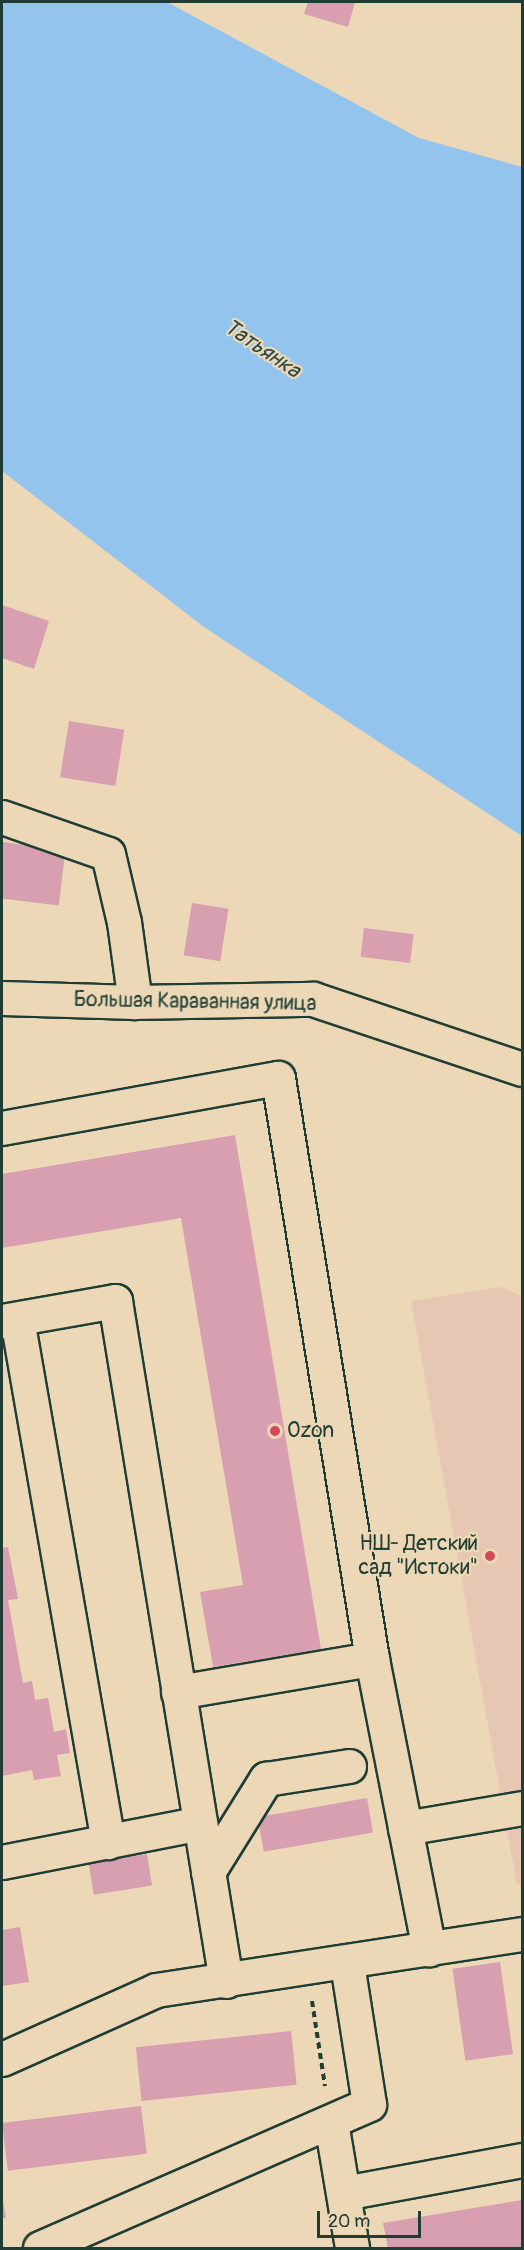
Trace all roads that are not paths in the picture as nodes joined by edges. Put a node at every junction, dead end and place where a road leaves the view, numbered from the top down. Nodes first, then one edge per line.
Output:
1 (2, 817) edge
2 (2, 998) edge
3 (135, 1002) junction
4 (522, 1069) edge
5 (2, 1128) edge
6 (9, 1320) edge
7 (372, 1659) junction
8 (178, 1692) junction
9 (349, 1766) dead end
10 (522, 1808) edge
11 (200, 1823) junction
12 (405, 1828) junction
13 (108, 1842) junction
14 (2, 1862) edge
15 (208, 1872) junction
16 (522, 1934) edge
17 (429, 1949) junction
18 (347, 1963) junction
19 (226, 1981) junction
20 (2, 2059) edge
21 (331, 2122) junction
22 (522, 2160) edge
23 (344, 2193) junction
24 (40, 2248) edge
25 (352, 2248) edge

1 - 3 street
2 - 3 street, Большая Караванная улица
3 - 4 street, Большая Караванная улица
5 - 7 street
6 - 8 street
6 - 13 street
7 - 8 street
7 - 12 street
8 - 11 street
9 - 15 street
10 - 12 street
11 - 13 street
11 - 15 street
12 - 17 street
13 - 14 street
15 - 19 street
16 - 17 street
17 - 18 street
18 - 19 street
18 - 21 street
19 - 20 street
21 - 23 street
21 - 24 street
22 - 23 street
23 - 25 street

